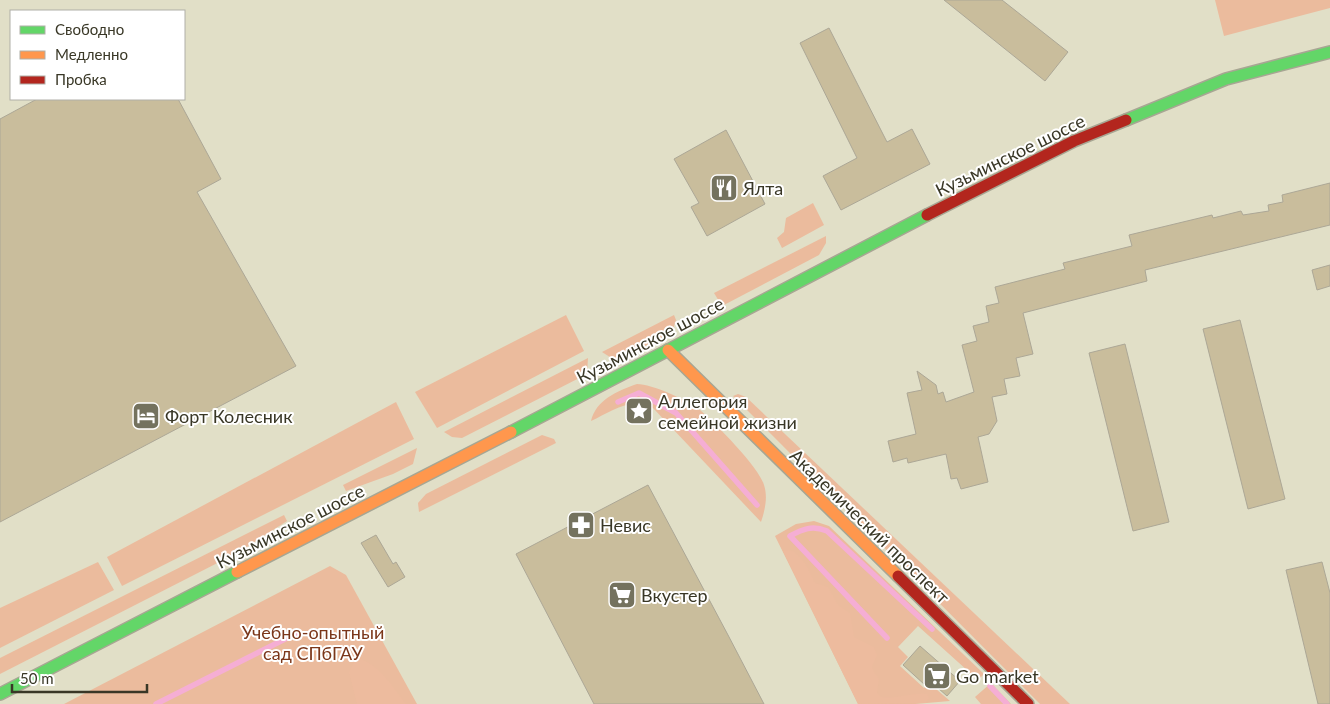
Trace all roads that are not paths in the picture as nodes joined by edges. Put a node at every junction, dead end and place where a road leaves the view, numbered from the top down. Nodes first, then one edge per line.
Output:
1 (1330, 52) edge
2 (668, 350) junction
3 (0, 694) edge
4 (1028, 704) edge

1 - 2 main road, Кузьминское шоссе
2 - 3 main road, Кузьминское шоссе
2 - 4 main road, Академический проспект

